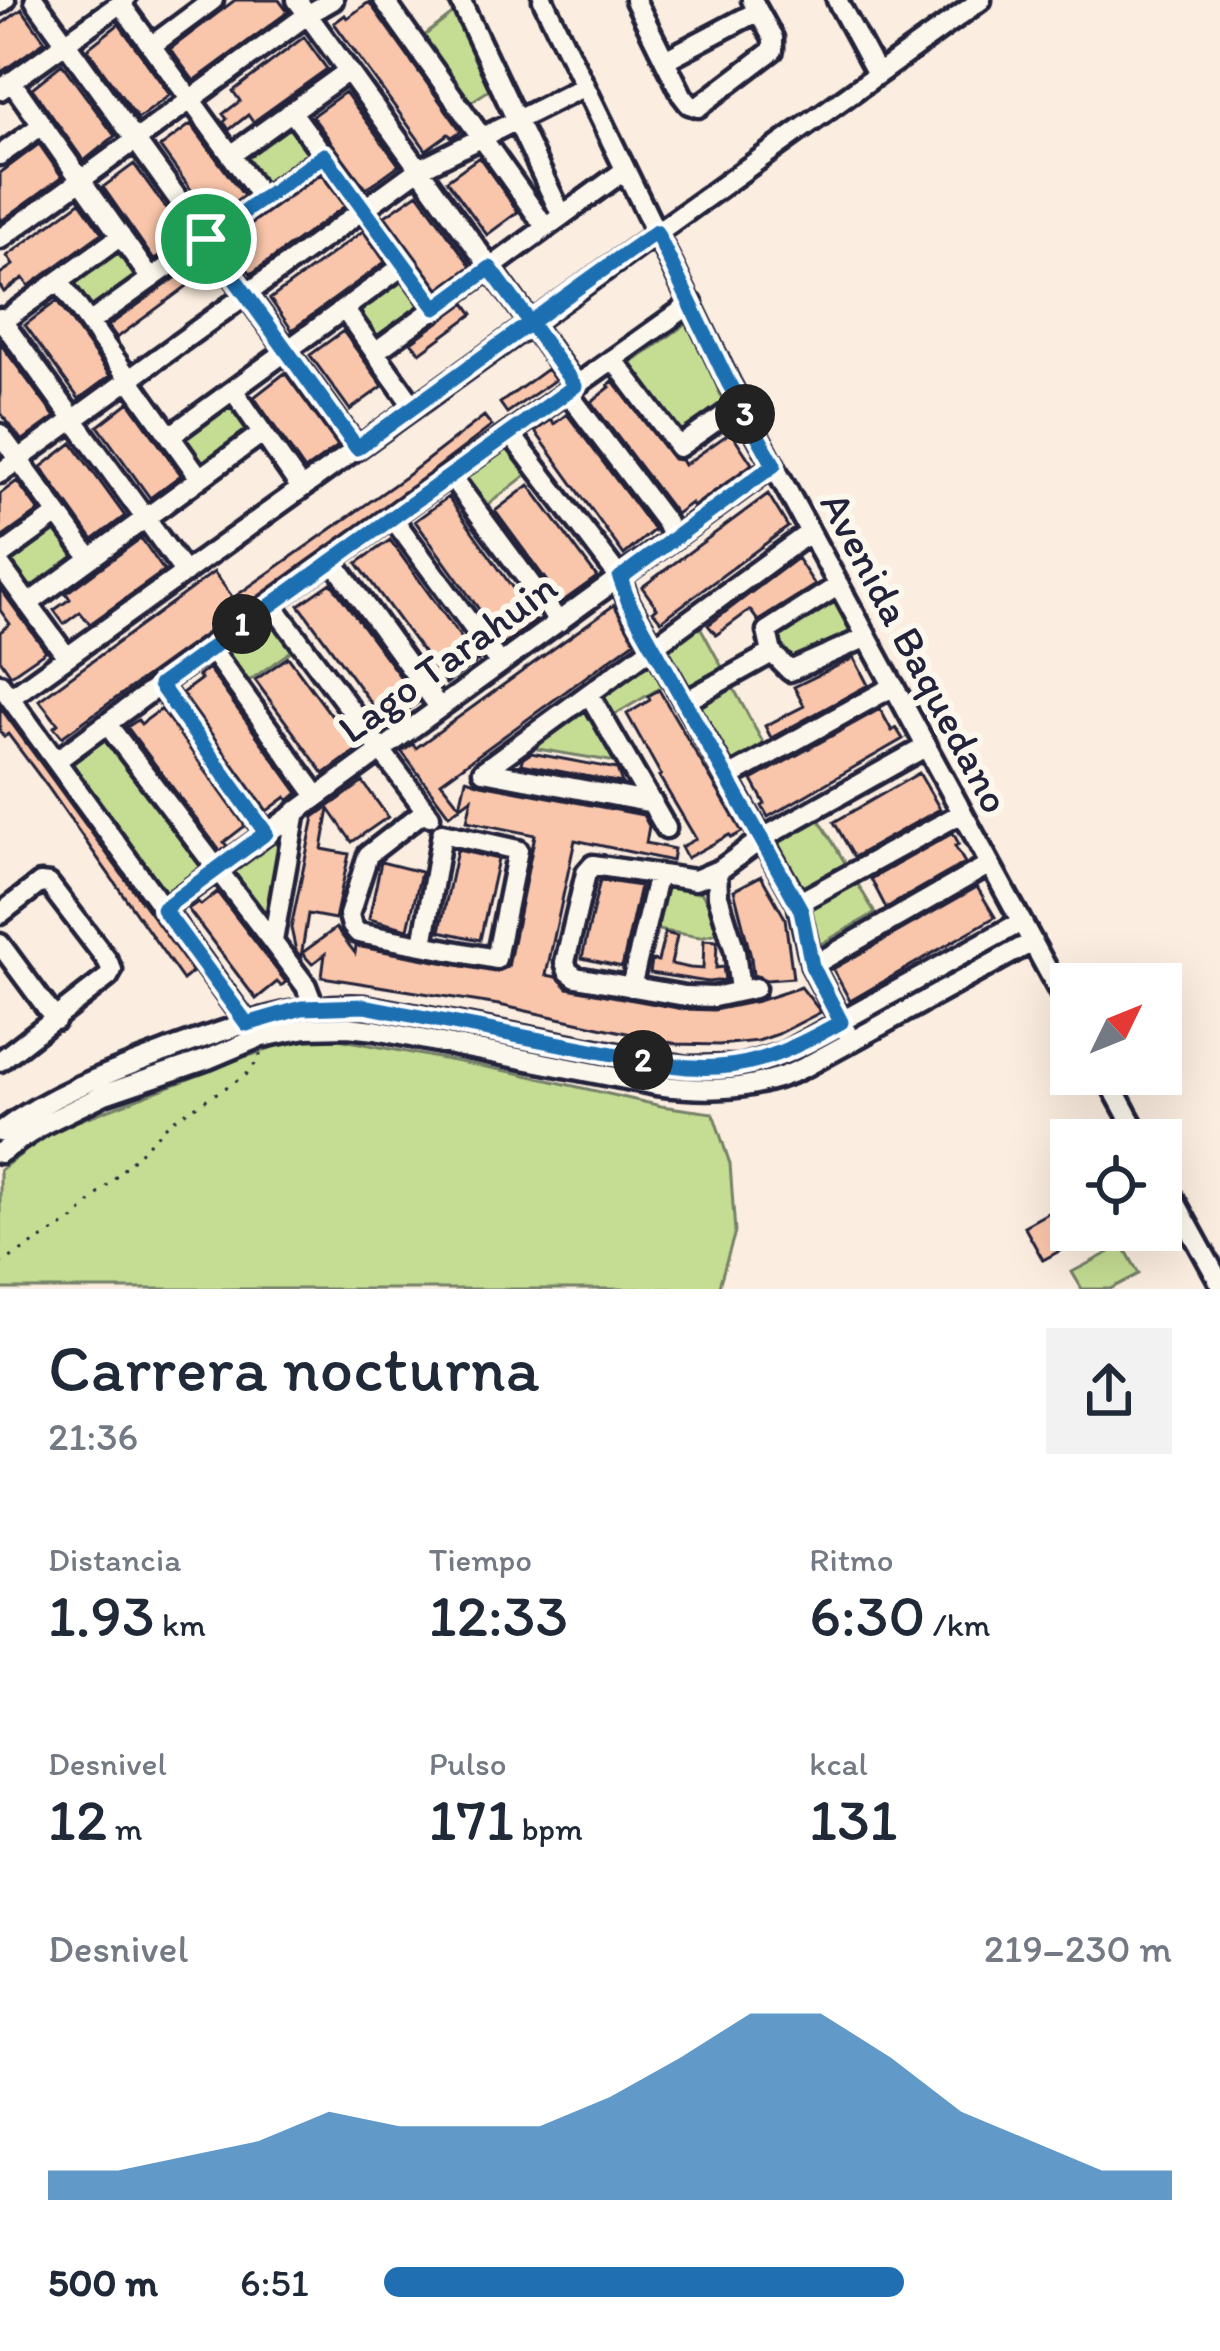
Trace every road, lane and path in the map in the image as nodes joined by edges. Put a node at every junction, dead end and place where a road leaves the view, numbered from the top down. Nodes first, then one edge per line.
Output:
1 (35, 0) edge
2 (213, 0) edge
3 (333, 0) edge
4 (384, 0) edge
5 (460, 0) edge
6 (543, 0) edge
7 (837, 0) edge
8 (981, 0) edge
9 (638, 1) edge
10 (122, 2) edge
11 (755, 6) edge
12 (302, 7) edge
13 (65, 42) junction
14 (152, 46) junction
15 (665, 60) junction
16 (348, 71) junction
17 (878, 74) junction
18 (6, 86) edge
19 (585, 86) junction
20 (191, 100) junction
21 (292, 112) junction
22 (517, 120) junction
23 (42, 125) junction
24 (482, 137) junction
25 (136, 141) junction
26 (0, 155) edge
27 (231, 155) junction
28 (324, 155) junction
29 (419, 169) junction
30 (625, 170) junction
31 (81, 181) junction
32 (263, 199) junction
33 (363, 209) junction
34 (554, 222) junction
35 (656, 232) junction
36 (121, 236) junction
37 (0, 239) edge
38 (206, 239) junction
39 (404, 265) junction
40 (490, 268) junction
41 (151, 279) junction
42 (58, 280) junction
43 (246, 294) junction
44 (692, 303) junction
45 (436, 308) junction
46 (344, 309) junction
47 (1, 320) edge
48 (89, 323) junction
49 (530, 323) junction
50 (286, 350) junction
51 (375, 352) junction
52 (613, 359) junction
53 (129, 380) junction
54 (571, 389) junction
55 (233, 390) junction
56 (740, 404) junction
57 (414, 406) junction
58 (74, 420) junction
59 (262, 433) junction
60 (510, 433) junction
61 (0, 434) edge
62 (170, 436) junction
63 (357, 448) junction
64 (19, 460) junction
65 (774, 465) junction
66 (0, 473) edge
67 (450, 476) junction
68 (200, 478) junction
69 (301, 488) junction
70 (58, 514) junction
71 (392, 517) junction
72 (145, 518) junction
73 (810, 532) junction
74 (674, 539) junction
75 (90, 558) junction
76 (332, 560) junction
77 (0, 561) edge
78 (184, 573) junction
79 (620, 578) junction
80 (839, 585) junction
81 (271, 603) junction
82 (28, 604) junction
83 (559, 622) junction
84 (868, 637) junction
85 (654, 646) junction
86 (210, 648) junction
87 (772, 653) junction
88 (67, 657) junction
89 (500, 664) junction
90 (160, 685) junction
91 (894, 686) junction
92 (5, 691) edge
93 (590, 694) junction
94 (686, 701) junction
95 (440, 707) junction
96 (107, 724) junction
97 (927, 746) junction
98 (379, 750) junction
99 (56, 761) junction
100 (729, 777) junction
101 (317, 796) junction
102 (653, 803) junction
103 (426, 810) junction
104 (296, 811) junction
105 (962, 813) junction
106 (666, 828) dead end
107 (442, 832) junction
108 (266, 833) junction
109 (763, 838) junction
110 (990, 864) junction
111 (218, 868) junction
112 (717, 871) junction
113 (658, 874) junction
114 (797, 903) junction
115 (163, 909) junction
116 (0, 914) edge
117 (1021, 922) junction
118 (273, 941) junction
119 (1032, 942) junction
120 (0, 944) edge
121 (423, 945) junction
122 (812, 966) junction
123 (1050, 975) edge
124 (631, 987) junction
125 (314, 1007) junction
126 (56, 1020) junction
127 (841, 1022) junction
128 (253, 1031) junction
129 (852, 1042) junction
130 (0, 1061) edge
131 (0, 1132) edge
132 (0, 1153) edge
133 (1182, 1214) edge
134 (0, 1264) edge
135 (1220, 1283) edge

1 - 13 street
2 - 14 street
3 - 12 street
4 - 24 street
5 - 22 street
6 - 19 street, Avenida Baquedano
7 - 17 street
8 - 17 street
9 - 15 street
10 - 13 street
10 - 14 street
11 - 15 street
11 - 15 street
12 - 16 street
12 - 20 street
13 - 18 street
13 - 25 street
14 - 20 street
16 - 21 street
16 - 29 street
17 - 35 street
18 - 23 street
19 - 22 street
19 - 30 street, Avenida Baquedano
20 - 25 street
20 - 27 street
21 - 27 street
21 - 28 street
22 - 24 street
22 - 34 street
23 - 26 street
23 - 31 street
24 - 29 street
24 - 34 street
25 - 31 street
25 - 38 street
27 - 32 street
28 - 32 street
28 - 33 street
29 - 33 street
29 - 40 street
30 - 34 street
30 - 35 street, Avenida Baquedano
31 - 36 street
31 - 37 street
32 - 38 street
33 - 39 street
33 - 43 street
34 - 40 street
35 - 44 street, Avenida Baquedano
35 - 49 street
36 - 41 street
36 - 42 street
38 - 41 street
38 - 43 street
39 - 45 street
39 - 46 street
40 - 45 street
40 - 49 street
41 - 48 street
42 - 47 street
42 - 48 street
43 - 50 street
43 - 53 street
44 - 52 street
44 - 56 street, Avenida Baquedano
45 - 51 street
46 - 50 street
46 - 51 street
47 - 58 street
48 - 53 street
49 - 54 street
49 - 57 street
50 - 55 street
50 - 63 street
51 - 57 street
52 - 54 street
52 - 56 street
53 - 58 street
53 - 62 street
54 - 60 street
54 - 74 street
55 - 59 street
55 - 62 street
56 - 65 street, Avenida Baquedano
57 - 63 street
58 - 64 street
58 - 72 street
59 - 68 street
59 - 69 street
60 - 67 street
60 - 79 street
61 - 64 street
62 - 68 street
63 - 69 street
64 - 66 street
64 - 70 street
65 - 73 street, Avenida Baquedano
65 - 74 street, Lago Tarahuin
67 - 71 street
67 - 83 street
68 - 72 street
69 - 78 street
70 - 75 street
70 - 77 street
71 - 76 street
71 - 89 street
72 - 75 street
72 - 78 street
73 - 80 street, Avenida Baquedano
73 - 85 street
74 - 79 street, Lago Tarahuin
75 - 82 street
76 - 81 street
76 - 95 street
77 - 82 street
78 - 88 street
79 - 83 street, Lago Tarahuin
79 - 85 street
80 - 84 street, Avenida Baquedano
80 - 87 street
81 - 86 street
81 - 98 street
82 - 88 street
83 - 89 street, Lago Tarahuin
84 - 87 street
84 - 91 street, Avenida Baquedano
85 - 93 street
85 - 94 street
86 - 90 street
86 - 101 street
87 - 94 street
88 - 92 street
89 - 95 street, Lago Tarahuin
90 - 96 street
90 - 108 street
91 - 97 street, Avenida Baquedano
91 - 100 street
92 - 99 street
93 - 102 street
93 - 102 street
94 - 100 street
95 - 98 street, Lago Tarahuin
96 - 99 street
96 - 111 street
97 - 105 street, Avenida Baquedano
97 - 109 street
98 - 101 street, Lago Tarahuin
98 - 103 street
99 - 115 street
100 - 109 street
101 - 104 street, Lago Tarahuin
102 - 106 street
103 - 107 street
103 - 121 street
104 - 108 street, Lago Tarahuin
104 - 118 street
105 - 110 street, Avenida Baquedano
105 - 114 street
107 - 121 street
107 - 121 street
108 - 111 street, Lago Tarahuin
109 - 112 street
109 - 114 street
110 - 117 street, Avenida Baquedano
110 - 122 street
111 - 115 street, Lago Tarahuin
111 - 118 street
112 - 113 street
112 - 124 street
113 - 124 street
113 - 124 street
114 - 122 street
115 - 128 street
116 - 126 street
117 - 119 street, Avenida Baquedano
117 - 127 street
118 - 125 street
119 - 123 street, Avenida Baquedano
119 - 129 street
120 - 126 street
122 - 127 street
125 - 127 street
125 - 128 street
126 - 130 street
127 - 129 street
128 - 129 street
128 - 131 street
128 - 132 street
128 - 134 path
133 - 135 street

